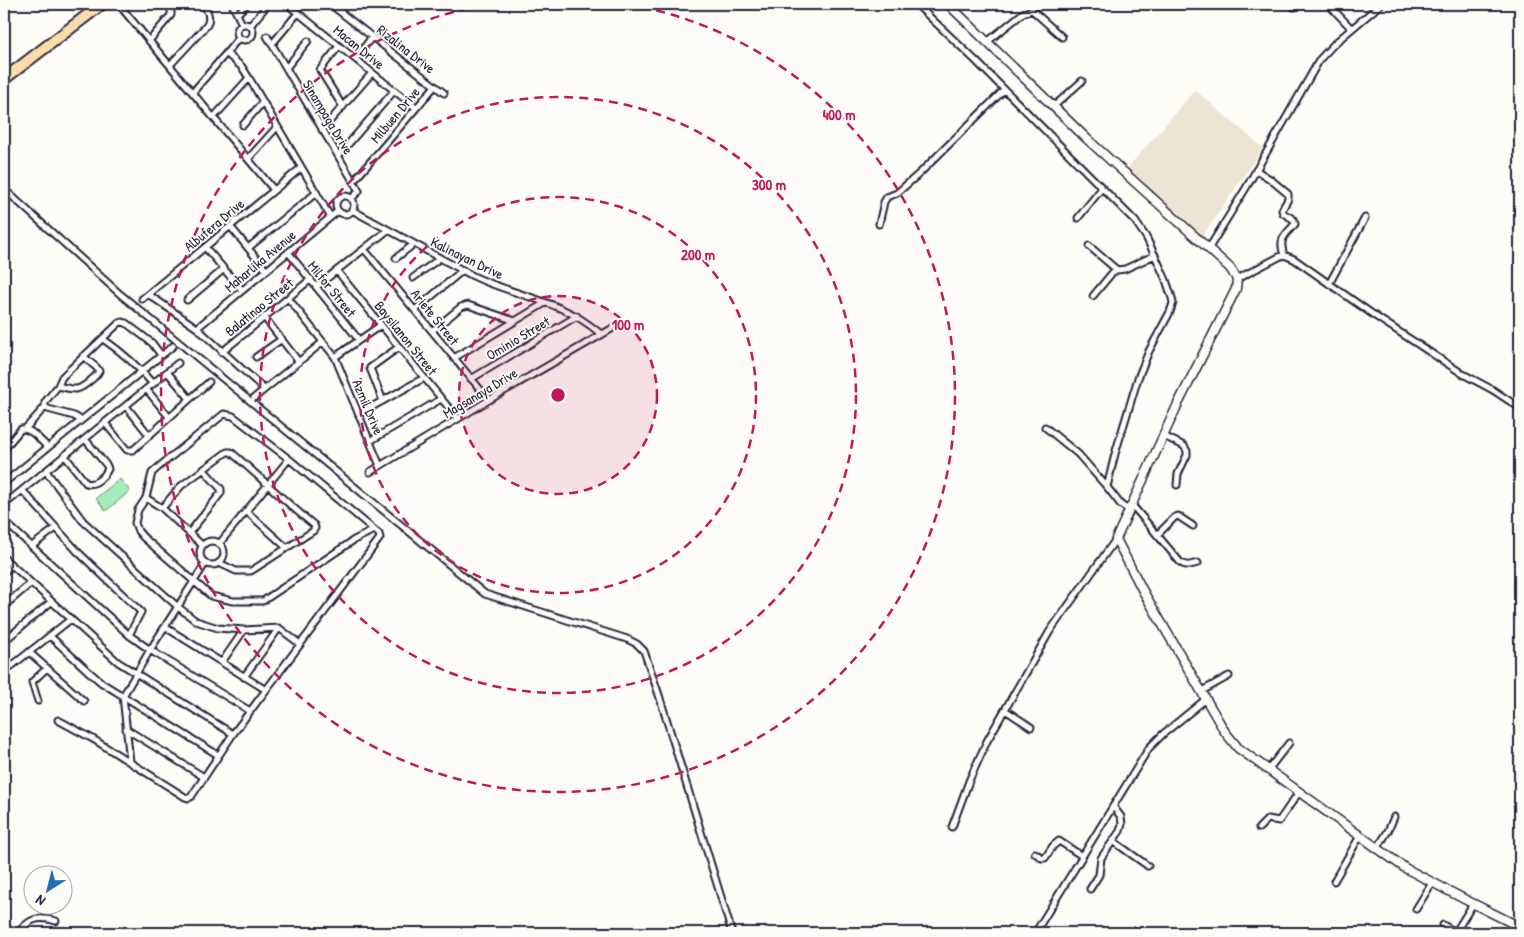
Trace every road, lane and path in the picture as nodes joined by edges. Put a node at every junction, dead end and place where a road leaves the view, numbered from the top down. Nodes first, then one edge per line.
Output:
1 (102, 4) edge
2 (127, 4) edge
3 (169, 4) edge
4 (204, 4) edge
5 (232, 4) edge
6 (246, 4) edge
7 (268, 4) edge
8 (287, 4) edge
9 (330, 4) edge
10 (916, 4) edge
11 (948, 4) edge
12 (1328, 4) edge
13 (1380, 4) edge
14 (298, 13) junction
15 (237, 14) junction
16 (242, 24) junction
17 (250, 26) junction
18 (1351, 28) junction
19 (267, 36) dead end
20 (372, 37) junction
21 (1062, 37) dead end
22 (239, 38) junction
23 (150, 41) junction
24 (308, 41) dead end
25 (987, 42) junction
26 (272, 44) junction
27 (339, 46) junction
28 (226, 53) junction
29 (355, 59) junction
30 (170, 65) junction
31 (286, 68) junction
32 (372, 73) junction
33 (249, 78) junction
34 (4, 79) edge
35 (1082, 81) dead end
36 (435, 86) junction
37 (1004, 90) junction
38 (394, 91) junction
39 (193, 92) junction
40 (444, 93) dead end
41 (263, 102) junction
42 (343, 107) junction
43 (1053, 107) junction
44 (416, 108) junction
45 (214, 117) junction
46 (243, 125) dead end
47 (278, 126) junction
48 (322, 130) junction
49 (338, 156) junction
50 (248, 159) junction
51 (301, 168) junction
52 (1256, 170) junction
53 (353, 182) junction
54 (1102, 188) junction
55 (4, 189) edge
56 (274, 190) junction
57 (316, 193) junction
58 (351, 199) junction
59 (352, 210) junction
60 (338, 211) junction
61 (330, 216) junction
62 (1078, 218) dead end
63 (1365, 218) dead end
64 (879, 224) dead end
65 (230, 226) junction
66 (388, 230) junction
67 (414, 244) junction
68 (1089, 246) dead end
69 (205, 247) junction
70 (248, 248) junction
71 (1209, 248) junction
72 (364, 249) junction
73 (288, 252) junction
74 (1155, 255) junction
75 (1284, 255) junction
76 (396, 258) dead end
77 (440, 258) junction
78 (224, 269) junction
79 (266, 270) junction
80 (463, 270) junction
81 (1117, 270) junction
82 (337, 271) junction
83 (413, 278) dead end
84 (1237, 278) junction
85 (310, 280) junction
86 (1329, 284) junction
87 (316, 287) junction
88 (242, 290) junction
89 (148, 294) junction
90 (1093, 296) dead end
91 (288, 298) junction
92 (142, 299) dead end
93 (187, 300) dead end
94 (545, 303) junction
95 (415, 310) junction
96 (577, 316) junction
97 (264, 317) junction
98 (515, 321) junction
99 (381, 325) junction
100 (197, 328) junction
101 (613, 328) dead end
102 (432, 331) junction
103 (602, 334) junction
104 (103, 338) junction
105 (282, 339) junction
106 (359, 340) junction
107 (323, 342) junction
108 (172, 346) dead end
109 (399, 347) junction
110 (222, 352) junction
111 (161, 355) junction
112 (83, 356) junction
113 (256, 357) dead end
114 (335, 357) junction
115 (454, 358) junction
116 (299, 362) junction
117 (178, 363) dead end
118 (142, 371) junction
119 (168, 373) junction
120 (424, 378) junction
121 (471, 379) junction
122 (209, 382) dead end
123 (153, 384) junction
124 (58, 386) junction
125 (147, 390) junction
126 (264, 390) junction
127 (254, 398) dead end
128 (441, 398) junction
129 (190, 399) junction
130 (489, 400) junction
131 (383, 401) junction
132 (126, 406) junction
133 (45, 407) junction
134 (1520, 408) edge
135 (359, 414) junction
136 (169, 417) junction
137 (458, 419) junction
138 (81, 420) junction
139 (106, 423) junction
140 (1045, 427) dead end
141 (25, 429) junction
142 (149, 434) junction
143 (1164, 436) junction
144 (85, 439) junction
145 (370, 441) junction
146 (48, 447) junction
147 (4, 450) edge
148 (65, 456) junction
149 (288, 459) junction
150 (380, 466) junction
151 (204, 470) junction
152 (46, 472) junction
153 (370, 472) dead end
154 (4, 483) edge
155 (268, 484) junction
156 (1177, 485) dead end
157 (1107, 488) junction
158 (22, 490) junction
159 (146, 498) junction
160 (4, 505) edge
161 (1130, 507) junction
162 (162, 508) junction
163 (246, 512) junction
164 (4, 521) edge
165 (1193, 526) dead end
166 (56, 528) junction
167 (374, 530) junction
168 (189, 533) junction
169 (1157, 534) junction
170 (1116, 539) junction
171 (219, 544) junction
172 (202, 545) junction
173 (32, 546) junction
174 (287, 548) junction
175 (4, 558) edge
176 (219, 563) junction
177 (1198, 563) dead end
178 (205, 564) junction
179 (12, 565) junction
180 (4, 572) edge
181 (194, 582) junction
182 (31, 583) junction
183 (51, 602) junction
184 (4, 606) edge
185 (178, 608) junction
186 (71, 619) junction
187 (165, 626) junction
188 (279, 628) junction
189 (244, 630) junction
190 (129, 635) junction
191 (50, 636) junction
192 (4, 640) edge
193 (300, 644) junction
194 (150, 650) junction
195 (29, 652) junction
196 (222, 662) junction
197 (47, 668) junction
198 (4, 672) edge
199 (136, 673) junction
200 (1230, 676) dead end
201 (244, 677) junction
202 (266, 690) junction
203 (1204, 695) junction
204 (123, 696) junction
205 (84, 700) dead end
206 (38, 701) dead end
207 (1004, 710) junction
208 (250, 711) junction
209 (58, 720) dead end
210 (1031, 727) dead end
211 (126, 729) junction
212 (233, 734) junction
213 (1289, 743) dead end
214 (218, 755) junction
215 (130, 762) junction
216 (1268, 770) junction
217 (204, 777) junction
218 (1299, 792) junction
219 (1113, 806) junction
220 (1394, 817) dead end
221 (952, 827) dead end
222 (1259, 828) dead end
223 (1360, 836) junction
224 (1113, 841) junction
225 (1377, 849) junction
226 (1035, 853) dead end
227 (1082, 856) junction
228 (1148, 866) dead end
229 (1334, 881) dead end
230 (1432, 883) junction
231 (1090, 889) dead end
232 (1473, 904) junction
233 (1416, 909) dead end
234 (56, 921) dead end
235 (1443, 925) dead end
236 (1520, 927) edge
237 (18, 933) edge
238 (732, 933) edge
239 (1035, 933) edge
240 (1455, 933) edge

1 - 34 highway
2 - 23 street
3 - 23 street
4 - 30 street
5 - 15 street
6 - 15 street
7 - 17 street
8 - 14 street, Macan Drive
9 - 20 street, Rizalina Drive
10 - 37 street
11 - 25 street
12 - 18 street
13 - 18 street
14 - 26 street
14 - 27 street, Macan Drive
15 - 16 street
16 - 17 street
16 - 22 street
17 - 22 street
18 - 52 street
19 - 26 street, Sinampaga Drive
20 - 29 street
20 - 36 street, Rizalina Drive
21 - 25 street
22 - 28 street
23 - 30 street
24 - 31 street
25 - 43 street
26 - 31 street, Sinampaga Drive
27 - 29 street, Macan Drive
27 - 42 street
28 - 33 street
28 - 39 street
29 - 32 street, Macan Drive
30 - 39 street
31 - 48 street, Sinampaga Drive
32 - 38 street, Macan Drive
32 - 42 street
33 - 41 street
33 - 45 street
35 - 43 street
36 - 40 street, Rizalina Drive
36 - 44 street, Milbuen Drive
37 - 54 street
37 - 64 street
38 - 44 street, Macan Drive
38 - 49 street
39 - 45 street
41 - 46 street
41 - 47 street
42 - 48 street
43 - 71 street
44 - 53 street, Milbuen Drive
45 - 50 street
47 - 50 street
47 - 51 street
48 - 49 street, Sinampaga Drive
49 - 53 street, Sinampaga Drive
50 - 56 street
51 - 56 street, Albufera Drive
51 - 57 street
52 - 71 street
52 - 75 street
53 - 58 street
54 - 62 street
54 - 74 street
55 - 238 street
56 - 65 street, Albufera Drive
57 - 61 street
57 - 70 street
58 - 59 street
58 - 60 street
59 - 60 street
59 - 66 street, Kalinayan Drive
60 - 61 street, Maharlika Avenue
61 - 73 street, Maharlika Avenue
63 - 86 street
65 - 69 street, Albufera Drive
65 - 70 street
66 - 67 street, Kalinayan Drive
66 - 72 street
67 - 76 street
67 - 77 street, Kalinayan Drive
68 - 81 street
69 - 78 street
69 - 89 street, Albufera Drive
70 - 79 street
71 - 84 street
72 - 82 street
72 - 95 street, Ariete Street
73 - 79 street, Maharlika Avenue
73 - 85 street, Milfor Street
74 - 81 street
74 - 157 street
75 - 84 street
75 - 86 street
77 - 80 street, Kalinayan Drive
77 - 83 street
78 - 88 street
78 - 93 street
79 - 88 street, Maharlika Avenue
80 - 94 street, Kalinayan Drive
80 - 95 street
81 - 90 street
82 - 87 street
82 - 99 street, Baysilanon Street
84 - 143 street
85 - 87 street, Milfor Street
85 - 91 street, Balatinao Street
86 - 134 street
87 - 106 street, Milfor Street
88 - 100 street, Maharlika Avenue
89 - 92 street, Albufera Drive
89 - 100 street
91 - 97 street, Balatinao Street
91 - 107 street, Azmil Drive
94 - 96 street, Kalinayan Drive
94 - 98 street
95 - 102 street, Ariete Street
96 - 103 street, Kalinayan Drive
96 - 121 street, Ominio Street
97 - 105 street
97 - 110 street, Balatinao Street
98 - 102 street
98 - 115 street
99 - 106 street
99 - 109 street, Baysilanon Street
100 - 110 street
101 - 103 street, Magsanaya Drive
102 - 115 street, Ariete Street
103 - 130 street, Magsanaya Drive
104 - 111 street
104 - 112 street
104 - 118 street
105 - 113 street
105 - 116 street
106 - 114 street
107 - 114 street, Azmil Drive
107 - 116 street
108 - 111 street
109 - 120 street, Baysilanon Street
109 - 131 street
110 - 126 street
111 - 118 street
112 - 124 street
112 - 124 street
114 - 135 street, Azmil Drive
115 - 121 street, Ariete Street
116 - 126 street
117 - 119 street
118 - 123 street
118 - 138 street
119 - 123 street
119 - 129 street
120 - 128 street, Baysilanon Street
120 - 131 street
121 - 130 street, Ariete Street
122 - 129 street
123 - 125 street
124 - 133 street
125 - 132 street
125 - 136 street
126 - 127 street
128 - 137 street, Baysilanon Street
128 - 145 street
129 - 136 street
130 - 137 street, Magsanaya Drive
131 - 135 street
132 - 139 street
132 - 142 street
133 - 138 street
133 - 141 street
135 - 145 street, Azmil Drive
136 - 142 street
137 - 150 street, Magsanaya Drive
138 - 146 street
139 - 142 street
139 - 144 street
140 - 157 street
141 - 146 street
141 - 147 street
143 - 156 street
143 - 161 street
144 - 148 street
144 - 148 street
145 - 150 street, Azmil Drive
146 - 154 street
148 - 152 street
149 - 155 street
149 - 159 street
149 - 167 street
150 - 153 street, Magsanaya Drive
151 - 155 street
151 - 162 street
151 - 168 street
152 - 158 street
152 - 185 street
155 - 163 street
155 - 174 street
157 - 161 street
158 - 160 street
158 - 166 street
159 - 162 street
159 - 181 street
161 - 169 street
161 - 170 street
162 - 168 street
163 - 171 street
163 - 174 street
164 - 173 street
165 - 169 street
166 - 173 street
166 - 190 street
167 - 181 street
167 - 193 street
168 - 172 street
169 - 177 street
170 - 203 street
170 - 207 street
171 - 172 street
171 - 176 street
172 - 178 street
173 - 190 street
174 - 176 street
175 - 179 street
176 - 178 street
178 - 181 street
179 - 180 street
179 - 182 street
181 - 185 street
182 - 183 street
182 - 184 street
183 - 186 street
183 - 192 street
185 - 187 street
185 - 189 street
186 - 191 street
186 - 199 street
187 - 194 street
187 - 196 street
188 - 189 street
188 - 193 street
188 - 201 street
189 - 196 street
190 - 194 street
191 - 195 street
191 - 204 street
193 - 202 street
194 - 199 street
194 - 208 street
195 - 197 street
195 - 198 street
196 - 201 street
197 - 205 street
197 - 206 street
199 - 204 street
199 - 212 street
200 - 203 street
201 - 202 street
202 - 208 street
203 - 216 street
203 - 219 street
204 - 211 street
204 - 214 street
207 - 210 street
207 - 221 street
208 - 212 street
209 - 215 street
211 - 215 street
211 - 217 street
212 - 214 street
213 - 216 street
214 - 217 street
215 - 217 street
216 - 218 street
218 - 222 street
218 - 223 street
219 - 224 street
219 - 227 street
220 - 225 street
223 - 225 street
223 - 229 street
224 - 228 street
224 - 231 street
225 - 230 street
226 - 227 street
227 - 239 street
230 - 232 street
230 - 233 street
232 - 236 street
232 - 240 street
234 - 237 street
235 - 240 street

